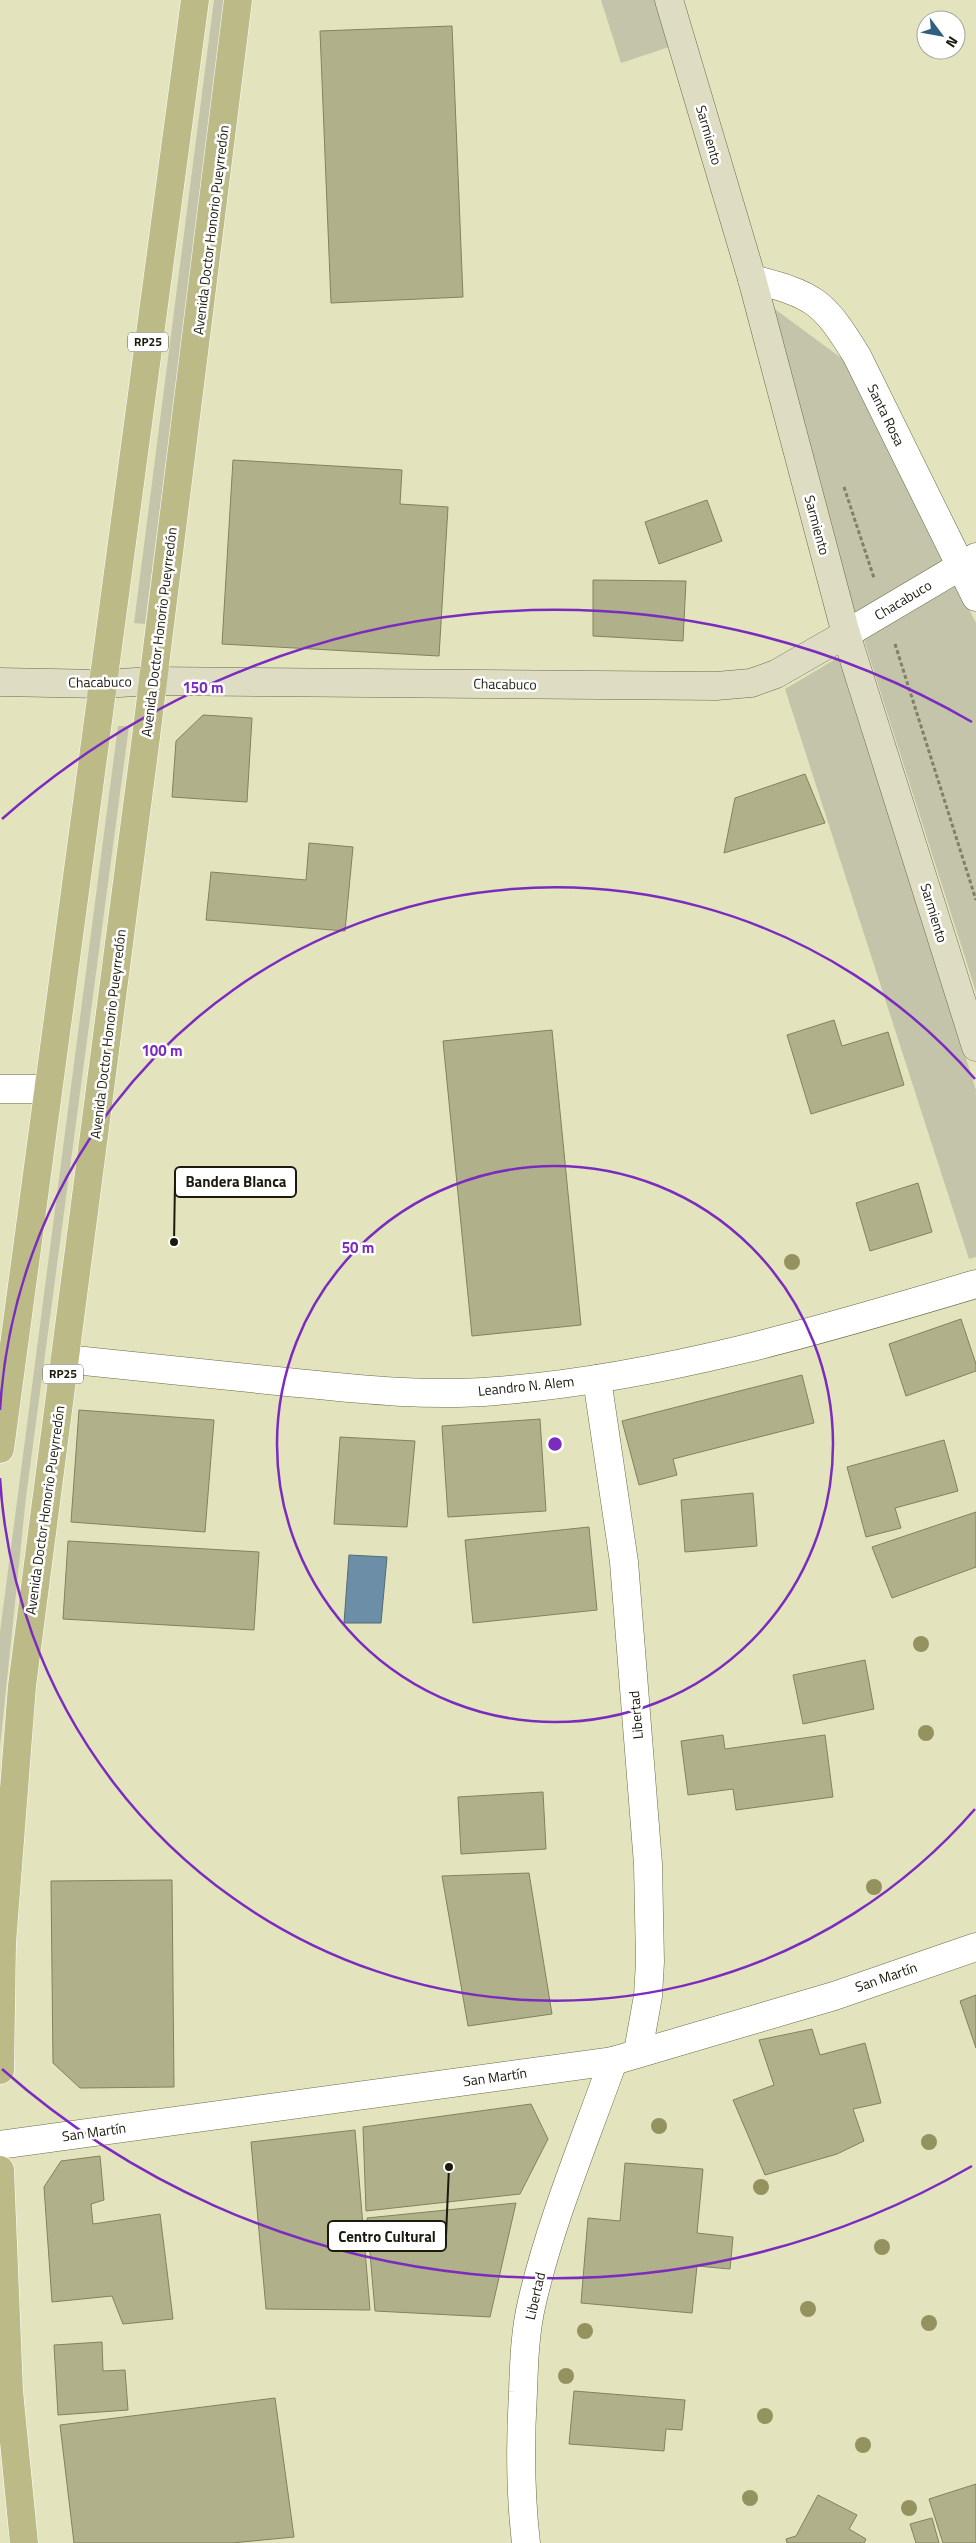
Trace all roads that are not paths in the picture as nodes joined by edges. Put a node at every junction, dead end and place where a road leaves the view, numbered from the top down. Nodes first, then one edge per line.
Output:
1 (195, 0) edge
2 (238, 0) edge
3 (670, 0) edge
4 (752, 279) junction
5 (968, 561) edge
6 (976, 597) edge
7 (846, 634) junction
8 (153, 681) junction
9 (0, 682) edge
10 (102, 684) junction
11 (976, 1047) edge
12 (0, 1089) edge
13 (48, 1089) junction
14 (976, 1284) edge
15 (65, 1360) junction
16 (597, 1379) junction
17 (0, 1449) edge
18 (1, 1931) edge
19 (976, 1947) edge
20 (638, 2052) junction
21 (613, 2061) junction
22 (0, 2070) edge
23 (0, 2145) edge
24 (0, 2170) edge
25 (24, 2543) edge
26 (526, 2543) edge

1 - 10 main road, RP25
2 - 8 main road, Avenida Doctor Honorio Pueyrredón / RP25
3 - 4 street, Sarmiento
4 - 5 street, Santa Rosa
4 - 7 street, Sarmiento
5 - 6 street, Santa Rosa
5 - 7 street, Chacabuco
7 - 8 street, Chacabuco
7 - 11 street, Sarmiento
8 - 10 street, Chacabuco
8 - 15 main road, Avenida Doctor Honorio Pueyrredón / RP25
9 - 10 street, Chacabuco
10 - 13 main road, RP25
12 - 13 street
13 - 17 main road, RP25
14 - 16 street, Leandro N. Alem
15 - 16 street, Leandro N. Alem
15 - 18 main road, Avenida Doctor Honorio Pueyrredón / RP25
16 - 20 street, Libertad
18 - 22 main road, Avenida Doctor Honorio Pueyrredón / RP25
19 - 20 street, San Martín
20 - 21 street, San Martín
21 - 23 street, San Martín
21 - 26 street, Libertad
24 - 25 main road

